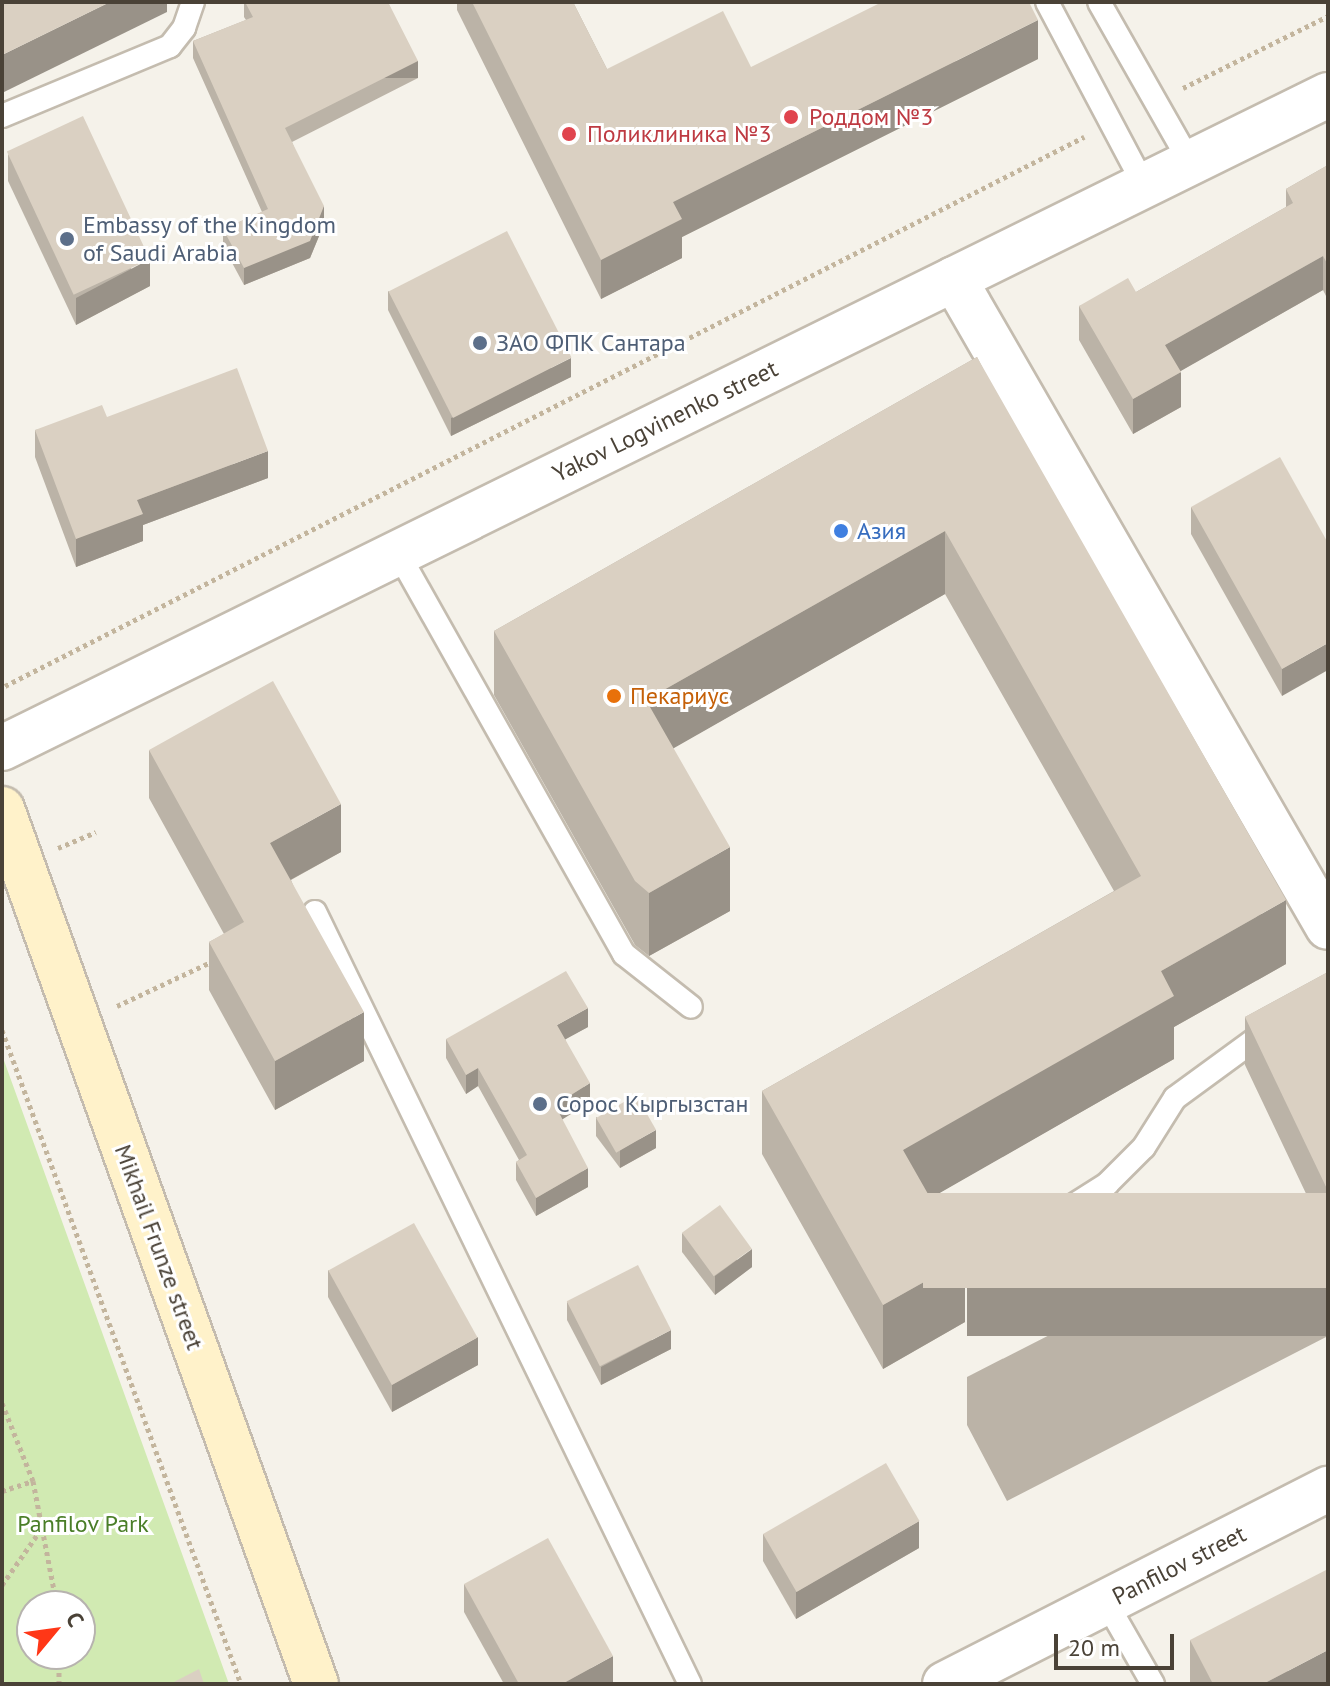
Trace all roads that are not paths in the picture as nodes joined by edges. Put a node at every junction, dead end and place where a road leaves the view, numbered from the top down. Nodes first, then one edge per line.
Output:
1 (193, 2) edge
2 (1047, 2) edge
3 (1099, 2) edge
4 (1328, 95) edge
5 (2, 116) edge
6 (1191, 164) junction
7 (1144, 185) junction
8 (954, 279) junction
9 (398, 553) junction
10 (2, 748) edge
11 (2, 809) edge
12 (315, 912) dead end
13 (1328, 927) edge
14 (691, 1007) dead end
15 (1290, 1015) edge
16 (968, 1272) dead end
17 (1328, 1489) edge
18 (1106, 1602) junction
19 (316, 1684) edge
20 (690, 1684) edge
21 (945, 1684) edge
22 (1153, 1684) edge

1 - 5 lane
2 - 7 lane
3 - 6 lane
4 - 6 street, Yakov Logvinenko street
6 - 7 street, Yakov Logvinenko street
7 - 8 street, Yakov Logvinenko street
8 - 9 street, Yakov Logvinenko street
8 - 13 street
9 - 10 street, Yakov Logvinenko street
9 - 14 lane
11 - 19 main road, Mikhail Frunze street
12 - 20 lane
15 - 16 lane
17 - 18 street, Panfilov street
18 - 21 street, Panfilov street
18 - 22 lane

